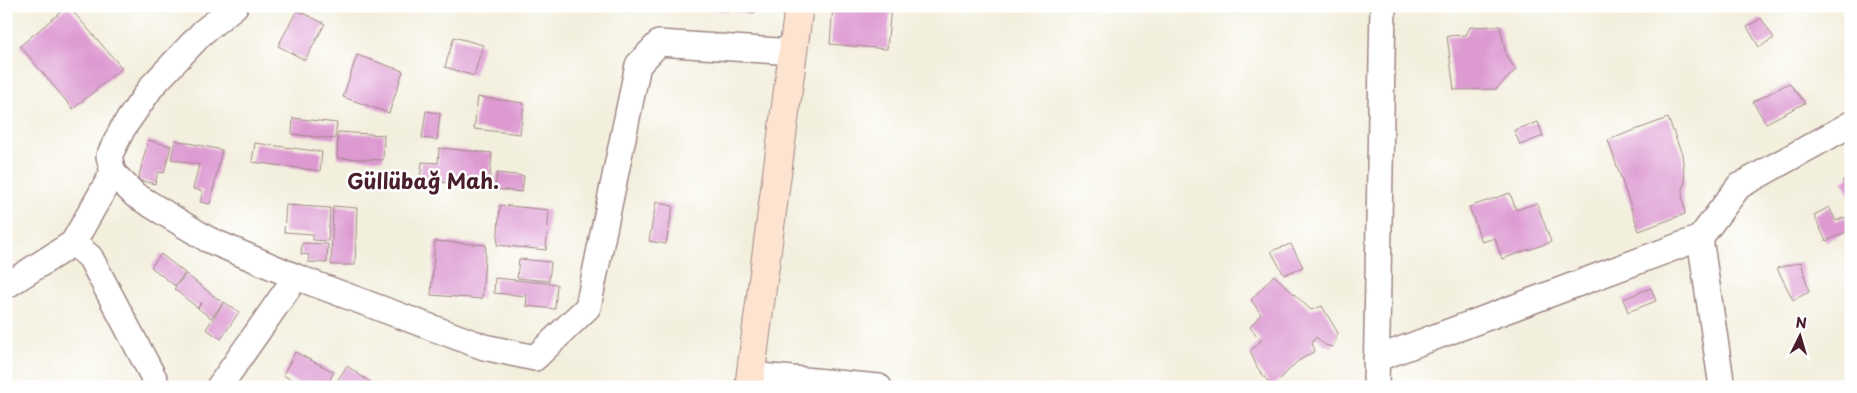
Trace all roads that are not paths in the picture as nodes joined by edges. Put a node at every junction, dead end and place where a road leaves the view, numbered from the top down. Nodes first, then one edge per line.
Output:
1 (235, 6) edge
2 (799, 6) edge
3 (1383, 6) edge
4 (793, 52) junction
5 (1851, 124) edge
6 (113, 173) junction
7 (1700, 238) junction
8 (73, 243) junction
9 (296, 277) junction
10 (6, 286) edge
11 (1376, 360) junction
12 (750, 381) edge
13 (156, 387) edge
14 (219, 387) edge
15 (879, 387) edge
16 (1376, 387) edge
17 (1722, 387) edge

1 - 6 street
2 - 4 street
3 - 11 street
4 - 9 street
4 - 12 street
5 - 7 street
6 - 8 street
6 - 9 street
7 - 11 street
7 - 17 street
8 - 10 street
8 - 13 street
9 - 14 street
11 - 16 street
12 - 15 street

